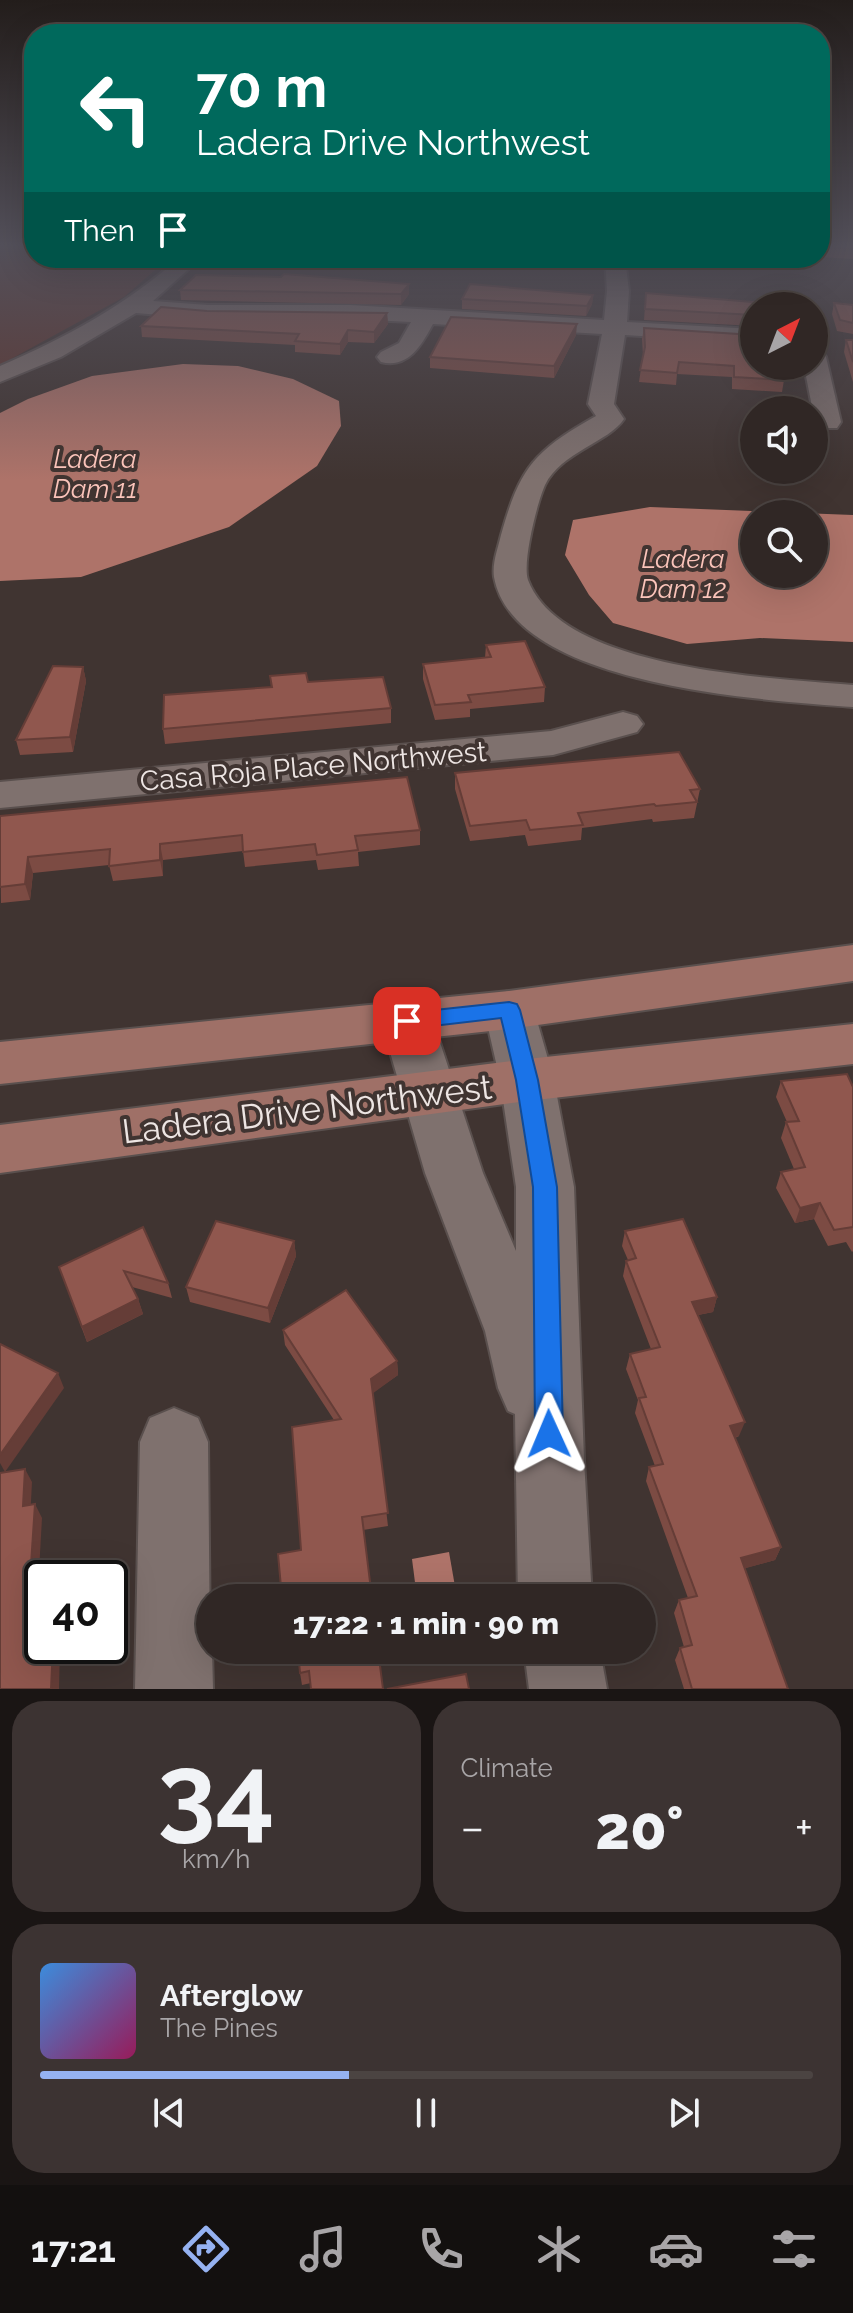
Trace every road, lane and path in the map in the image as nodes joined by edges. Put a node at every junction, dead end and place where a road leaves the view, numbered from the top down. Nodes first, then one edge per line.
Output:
1 (105, 324) edge
2 (422, 324) edge
3 (549, 324) edge
4 (615, 324) edge
5 (615, 328) junction
6 (740, 335) edge
7 (389, 357) dead end
8 (3, 372) edge
9 (853, 696) edge
10 (623, 724) dead end
11 (0, 795) edge
12 (853, 963) edge
13 (509, 1010) junction
14 (407, 1021) junction
15 (853, 1044) edge
16 (0, 1063) edge
17 (527, 1080) junction
18 (431, 1093) junction
19 (0, 1149) edge
20 (174, 1442) dead end
21 (549, 1460) junction
22 (554, 1584) edge
23 (564, 1664) edge
24 (174, 1689) edge
25 (568, 1689) edge

1 - 8 street
2 - 7 street
3 - 5 street
4 - 5 street
5 - 6 street
5 - 9 street
10 - 11 street, Casa Roja Place Northwest
12 - 13 main road
13 - 14 main road
13 - 17 street
14 - 16 main road
14 - 18 street
15 - 17 main road, Ladera Drive Northwest
17 - 18 main road, Ladera Drive Northwest
17 - 21 street
18 - 19 main road, Ladera Drive Northwest
18 - 21 street
20 - 24 street
21 - 22 street
23 - 25 street

